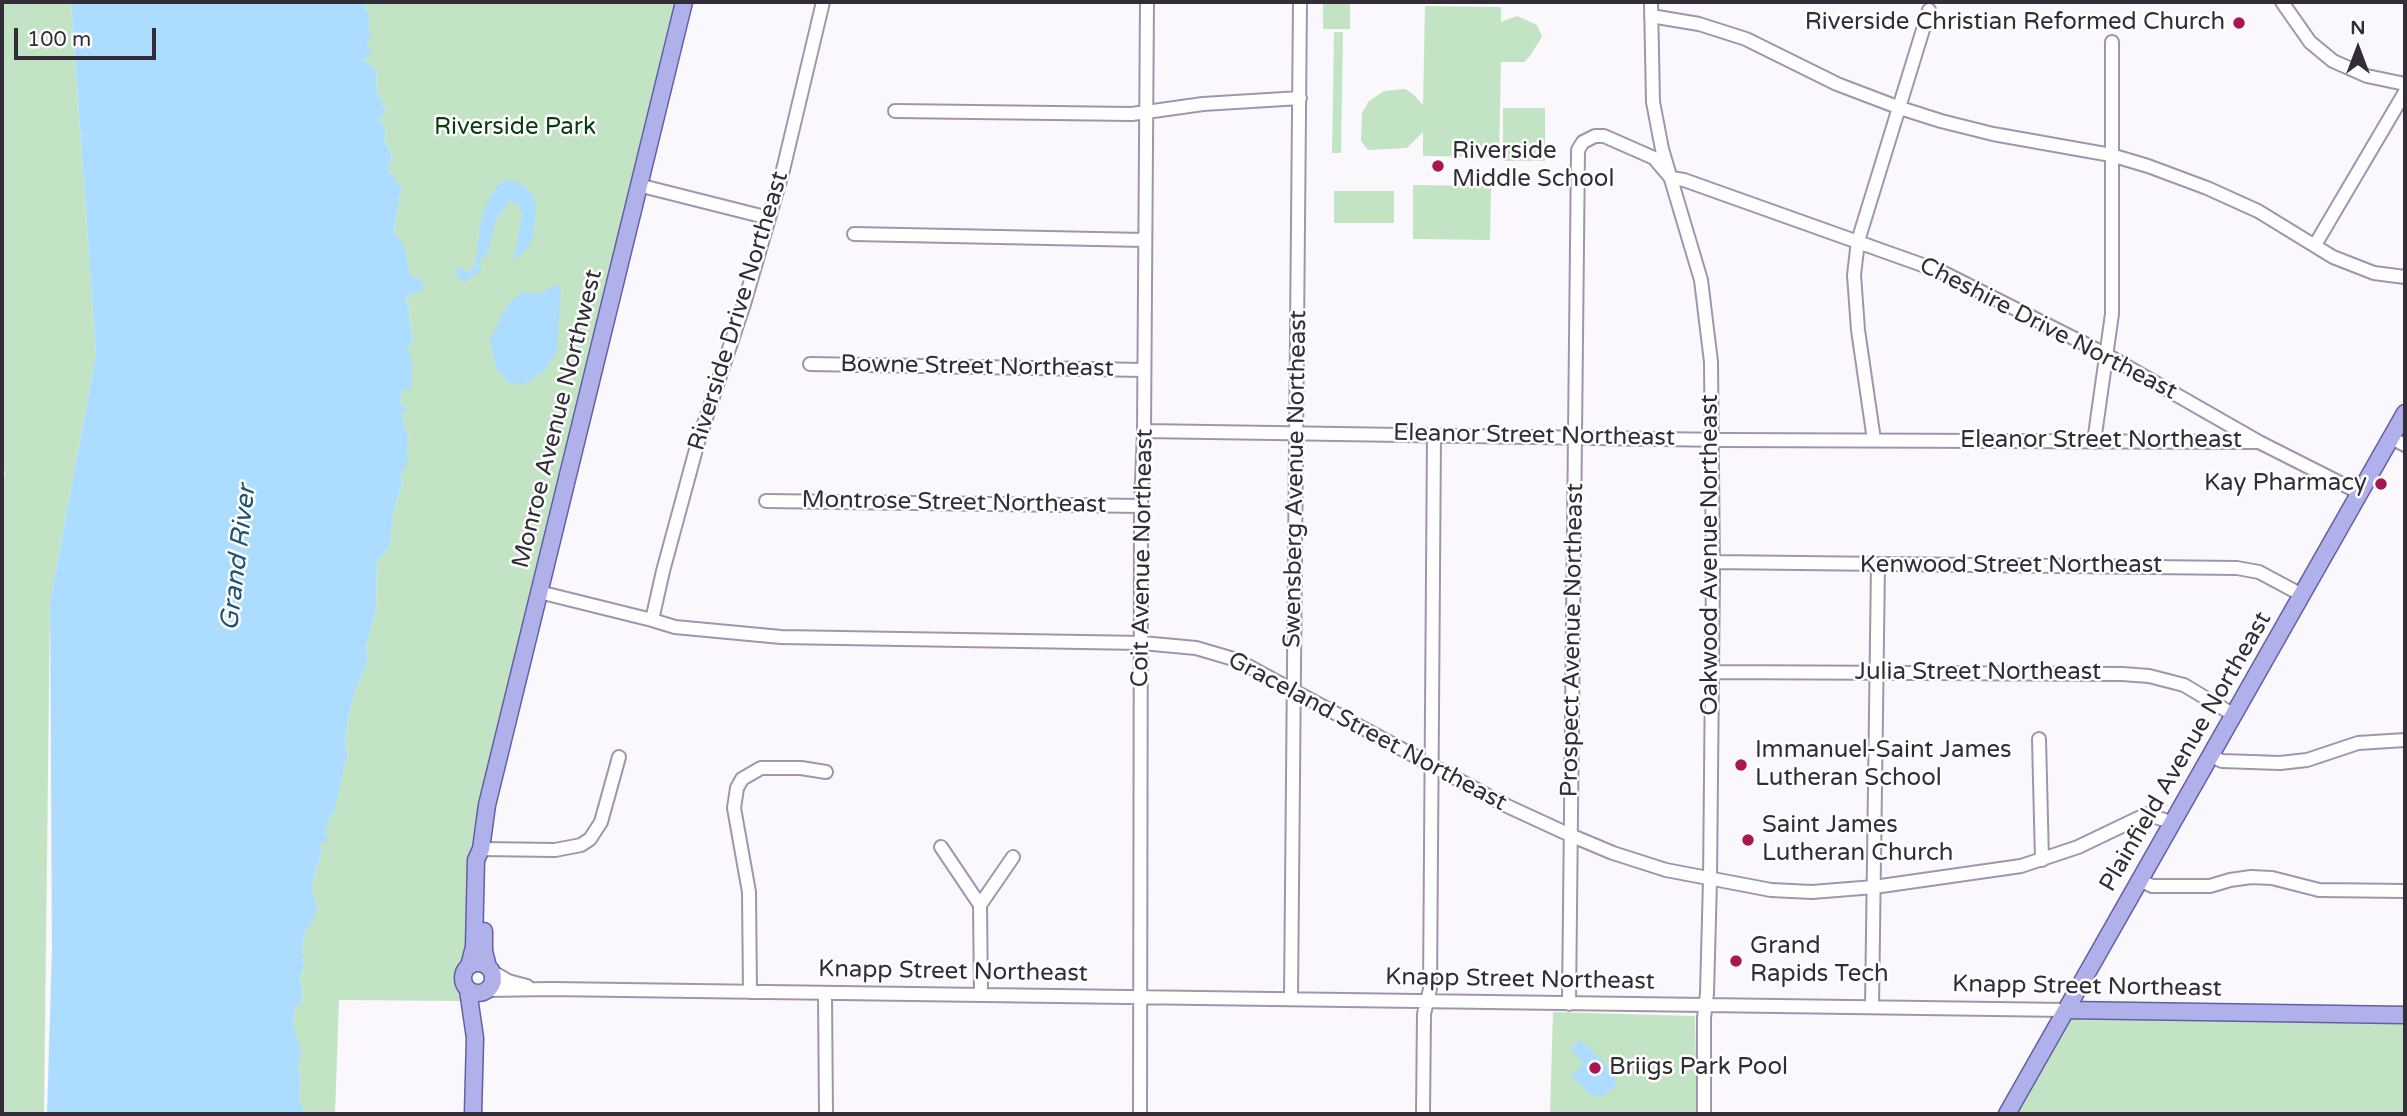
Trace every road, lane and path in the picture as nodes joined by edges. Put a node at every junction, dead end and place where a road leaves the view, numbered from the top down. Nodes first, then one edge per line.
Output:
1 (684, 2) edge
2 (823, 2) edge
3 (1147, 2) edge
4 (1300, 2) edge
5 (1651, 2) edge
6 (2282, 2) edge
7 (1929, 10) dead end
8 (1651, 16) junction
9 (2112, 42) dead end
10 (2405, 84) edge
11 (2405, 92) edge
12 (1300, 98) junction
13 (1900, 108) junction
14 (895, 111) dead end
15 (1146, 114) junction
16 (1578, 150) joint
17 (2110, 155) junction
18 (1671, 178) junction
19 (638, 185) junction
20 (769, 218) junction
21 (854, 234) dead end
22 (1145, 240) junction
23 (1858, 241) junction
24 (2315, 245) junction
25 (2405, 277) edge
26 (2105, 354) junction
27 (810, 364) dead end
28 (1144, 370) junction
29 (2405, 413) edge
30 (1144, 431) junction
31 (1297, 433) junction
32 (1434, 434) junction
33 (1576, 437) junction
34 (1711, 439) junction
35 (1874, 440) junction
36 (2398, 441) edge
37 (2094, 442) junction
38 (2259, 442) junction
39 (2360, 493) junction
40 (766, 500) dead end
41 (1141, 506) junction
42 (1713, 562) junction
43 (1878, 565) junction
44 (539, 593) junction
45 (2302, 595) junction
46 (652, 620) junction
47 (1142, 643) junction
48 (1712, 671) junction
49 (1878, 671) junction
50 (1294, 692) junction
51 (2234, 715) junction
52 (2039, 738) dead end
53 (2405, 740) edge
54 (2211, 756) junction
55 (619, 757) dead end
56 (1431, 765) junction
57 (827, 772) dead end
58 (2173, 823) junction
59 (1570, 835) junction
60 (941, 846) dead end
61 (481, 849) junction
62 (1013, 857) dead end
63 (2042, 860) junction
64 (1710, 880) junction
65 (2140, 880) junction
66 (1874, 887) junction
67 (2405, 891) edge
68 (980, 905) junction
69 (479, 932) junction
70 (469, 966) junction
71 (489, 969) junction
72 (537, 989) junction
73 (468, 990) junction
74 (486, 991) junction
75 (750, 992) junction
76 (825, 993) junction
77 (981, 995) junction
78 (1139, 997) junction
79 (1291, 999) junction
80 (1427, 1002) junction
81 (1569, 1004) junction
82 (1706, 1006) junction
83 (1872, 1007) junction
84 (2066, 1010) junction
85 (2405, 1015) edge
86 (475, 1038) junction
87 (473, 1114) edge
88 (825, 1114) edge
89 (1140, 1114) edge
90 (1423, 1114) edge
91 (1704, 1114) edge
92 (2007, 1114) edge

1 - 19 main road, Monroe Avenue Northwest
2 - 20 street, Riverside Drive Northeast
3 - 15 street, Coit Avenue Northeast
4 - 12 street, Swensberg Avenue Northeast
5 - 8 street, Oakwood Avenue Northeast
6 - 10 street
7 - 13 street
8 - 13 street
8 - 18 street, Oakwood Avenue Northeast
9 - 17 street
11 - 24 street
12 - 15 street
12 - 31 street, Swensberg Avenue Northeast
13 - 17 street
13 - 23 street
14 - 15 street
15 - 22 street, Coit Avenue Northeast
16 - 18 street, Cheshire Drive Northeast
16 - 33 street, Prospect Avenue Northeast
17 - 24 street
17 - 26 street
18 - 23 street, Cheshire Drive Northeast
18 - 34 street, Oakwood Avenue Northeast
19 - 20 street
19 - 44 main road, Monroe Avenue Northwest
20 - 46 street, Riverside Drive Northeast
21 - 22 street
22 - 28 street, Coit Avenue Northeast
23 - 26 street, Cheshire Drive Northeast
23 - 35 street
24 - 25 street
26 - 37 street
26 - 38 street, Cheshire Drive Northeast
27 - 28 street, Bowne Street Northeast
28 - 30 street, Coit Avenue Northeast
29 - 36 main road, Plainfield Avenue Northeast
30 - 31 street, Eleanor Street Northeast
30 - 41 street, Coit Avenue Northeast
31 - 32 street, Eleanor Street Northeast
31 - 50 street, Swensberg Avenue Northeast
32 - 33 street, Eleanor Street Northeast
32 - 56 street
33 - 34 street, Eleanor Street Northeast
33 - 59 street, Prospect Avenue Northeast
34 - 35 street, Eleanor Street Northeast
34 - 42 street, Oakwood Avenue Northeast
35 - 37 street, Eleanor Street Northeast
36 - 39 main road, Plainfield Avenue Northeast
37 - 38 street, Eleanor Street Northeast
38 - 39 street, Cheshire Drive Northeast
39 - 45 main road, Plainfield Avenue Northeast
40 - 41 street, Montrose Street Northeast
41 - 47 street, Coit Avenue Northeast
42 - 43 street, Kenwood Street Northeast
42 - 48 street, Oakwood Avenue Northeast
43 - 45 street, Kenwood Street Northeast
43 - 49 street
44 - 46 street, Graceland Street Northeast
44 - 61 main road, Monroe Avenue Northwest
45 - 51 main road, Plainfield Avenue Northeast
46 - 47 street, Graceland Street Northeast
47 - 50 street, Graceland Street Northeast
47 - 78 street, Coit Avenue Northeast
48 - 49 street, Julia Street Northeast
48 - 64 street, Oakwood Avenue Northeast
49 - 51 street, Julia Street Northeast
49 - 66 street
50 - 56 street, Graceland Street Northeast
50 - 79 street, Swensberg Avenue Northeast
51 - 54 main road, Plainfield Avenue Northeast
52 - 63 street
53 - 54 street
54 - 58 main road, Plainfield Avenue Northeast
55 - 61 street
56 - 59 street, Graceland Street Northeast
56 - 80 street
57 - 75 street
58 - 63 street, Graceland Street Northeast
58 - 65 main road, Plainfield Avenue Northeast
59 - 64 street, Graceland Street Northeast
59 - 81 street, Prospect Avenue Northeast
60 - 68 street
61 - 69 main road, Monroe Avenue Northwest
62 - 68 street
63 - 66 street, Graceland Street Northeast
64 - 66 street, Graceland Street Northeast
64 - 82 street, Oakwood Avenue Northeast
65 - 67 street
65 - 84 main road, Plainfield Avenue Northeast
66 - 83 street
68 - 77 street
69 - 70 main road, Monroe Avenue Northwest
69 - 71 main road, Monroe Avenue Northwest
70 - 71 main road
70 - 73 main road
71 - 72 street
71 - 74 main road
72 - 74 street, Knapp Street Northeast
72 - 75 street, Knapp Street Northeast
73 - 74 main road
73 - 86 main road
74 - 86 main road
75 - 76 street, Knapp Street Northeast
76 - 77 street, Knapp Street Northeast
76 - 88 street
77 - 78 street, Knapp Street Northeast
78 - 79 street, Knapp Street Northeast
78 - 89 street, Coit Avenue Northeast
79 - 80 street, Knapp Street Northeast
80 - 81 street, Knapp Street Northeast
80 - 90 street
81 - 82 street, Knapp Street Northeast
82 - 83 street, Knapp Street Northeast
82 - 91 street, Oakwood Avenue Northeast
83 - 84 street, Knapp Street Northeast
84 - 85 main road, Knapp Street Northeast
84 - 92 main road, Plainfield Avenue Northeast
86 - 87 main road

